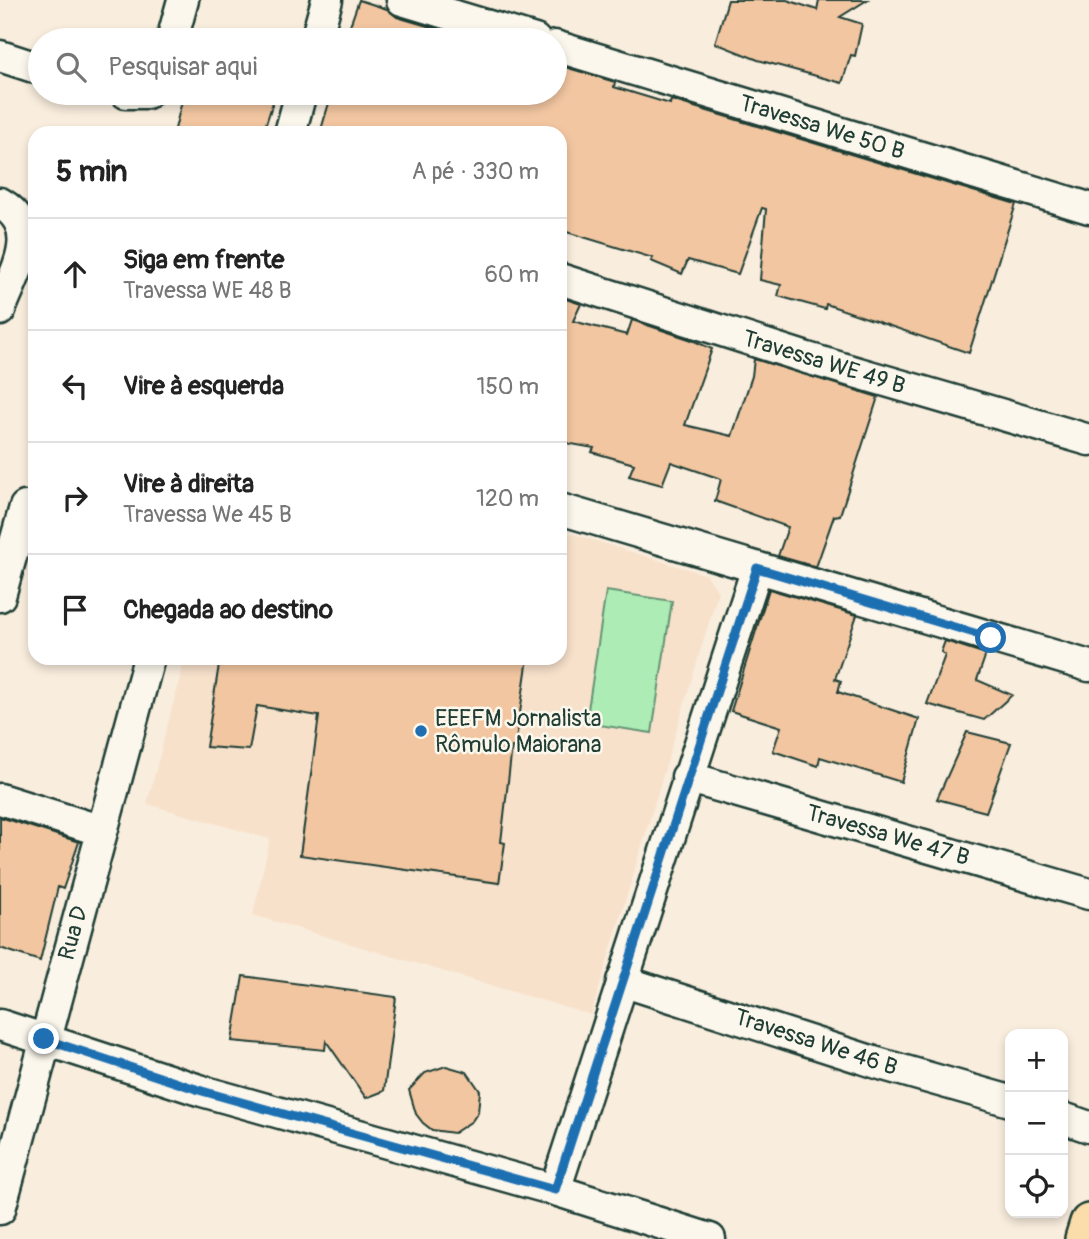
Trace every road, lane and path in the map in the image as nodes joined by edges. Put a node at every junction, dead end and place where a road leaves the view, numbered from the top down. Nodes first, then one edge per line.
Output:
1 (183, 0) edge
2 (327, 0) edge
3 (402, 0) edge
4 (175, 28) edge
5 (319, 28) edge
6 (495, 28) edge
7 (567, 50) edge
8 (0, 56) edge
9 (28, 65) edge
10 (298, 105) edge
11 (292, 126) edge
12 (0, 203) edge
13 (1089, 208) edge
14 (567, 281) edge
15 (0, 310) edge
16 (1089, 440) edge
17 (25, 507) dead end
18 (567, 511) edge
19 (757, 568) junction
20 (0, 596) edge
21 (147, 665) edge
22 (1089, 666) edge
23 (687, 776) junction
24 (0, 799) edge
25 (102, 831) junction
26 (1089, 894) edge
27 (622, 981) junction
28 (0, 1025) edge
29 (44, 1039) junction
30 (1005, 1100) edge
31 (1068, 1120) edge
32 (1089, 1126) edge
33 (555, 1190) junction
34 (0, 1209) edge
35 (1089, 1223) edge
36 (710, 1239) edge
37 (1084, 1239) edge

1 - 4 street
2 - 5 street
3 - 6 street
7 - 13 street, Travessa We 50 B
8 - 9 street
10 - 11 street
12 - 15 street
14 - 16 street, Travessa WE 49 B
17 - 20 street
18 - 19 street
19 - 22 street
19 - 23 street
21 - 25 street, Rua D
23 - 26 street, Travessa We 47 B
23 - 27 street
24 - 25 street
25 - 29 street, Rua D
27 - 30 street, Travessa We 46 B
27 - 33 street
28 - 29 street
29 - 33 street
29 - 34 street, Rua D
31 - 32 street
33 - 36 street
35 - 37 main road

